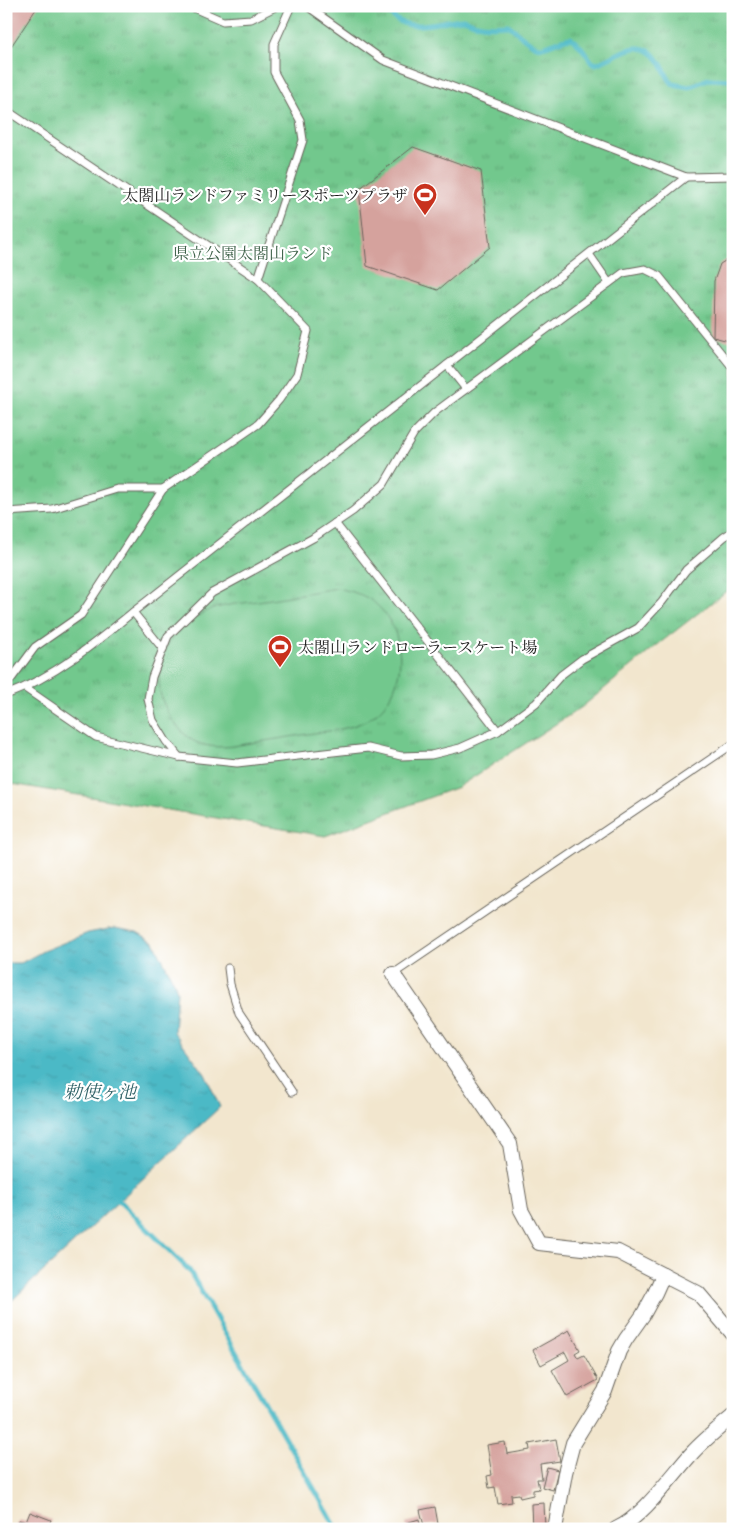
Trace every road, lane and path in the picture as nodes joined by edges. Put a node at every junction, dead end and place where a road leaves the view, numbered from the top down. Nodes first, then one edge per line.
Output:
1 (189, 6) edge
2 (277, 6) edge
3 (291, 6) edge
4 (307, 6) edge
5 (6, 110) edge
6 (733, 176) edge
7 (686, 177) junction
8 (590, 254) junction
9 (258, 279) junction
10 (609, 283) junction
11 (447, 365) junction
12 (733, 368) edge
13 (466, 390) junction
14 (163, 490) junction
15 (6, 512) edge
16 (335, 523) junction
17 (733, 531) edge
18 (133, 612) junction
19 (163, 649) junction
20 (6, 686) edge
21 (25, 688) junction
22 (6, 695) edge
23 (498, 731) junction
24 (733, 744) edge
25 (179, 757) junction
26 (228, 968) dead end
27 (393, 974) joint
28 (292, 1092) dead end
29 (663, 1275) junction
30 (733, 1334) edge
31 (733, 1416) edge
32 (624, 1527) edge
33 (555, 1529) edge

1 - 2 lane
3 - 9 lane
4 - 7 lane
5 - 9 lane
6 - 7 lane
7 - 8 lane
8 - 10 lane
8 - 11 lane
9 - 14 lane
10 - 12 lane
10 - 13 lane
11 - 13 lane
11 - 18 lane
13 - 16 lane
14 - 15 lane
14 - 20 lane
16 - 19 lane
16 - 23 lane
17 - 23 lane
18 - 19 lane
18 - 21 lane
19 - 25 lane
21 - 22 lane
21 - 25 lane
23 - 25 lane
24 - 27 lane
26 - 28 lane
27 - 29 street
29 - 30 street
29 - 33 street
31 - 32 street

